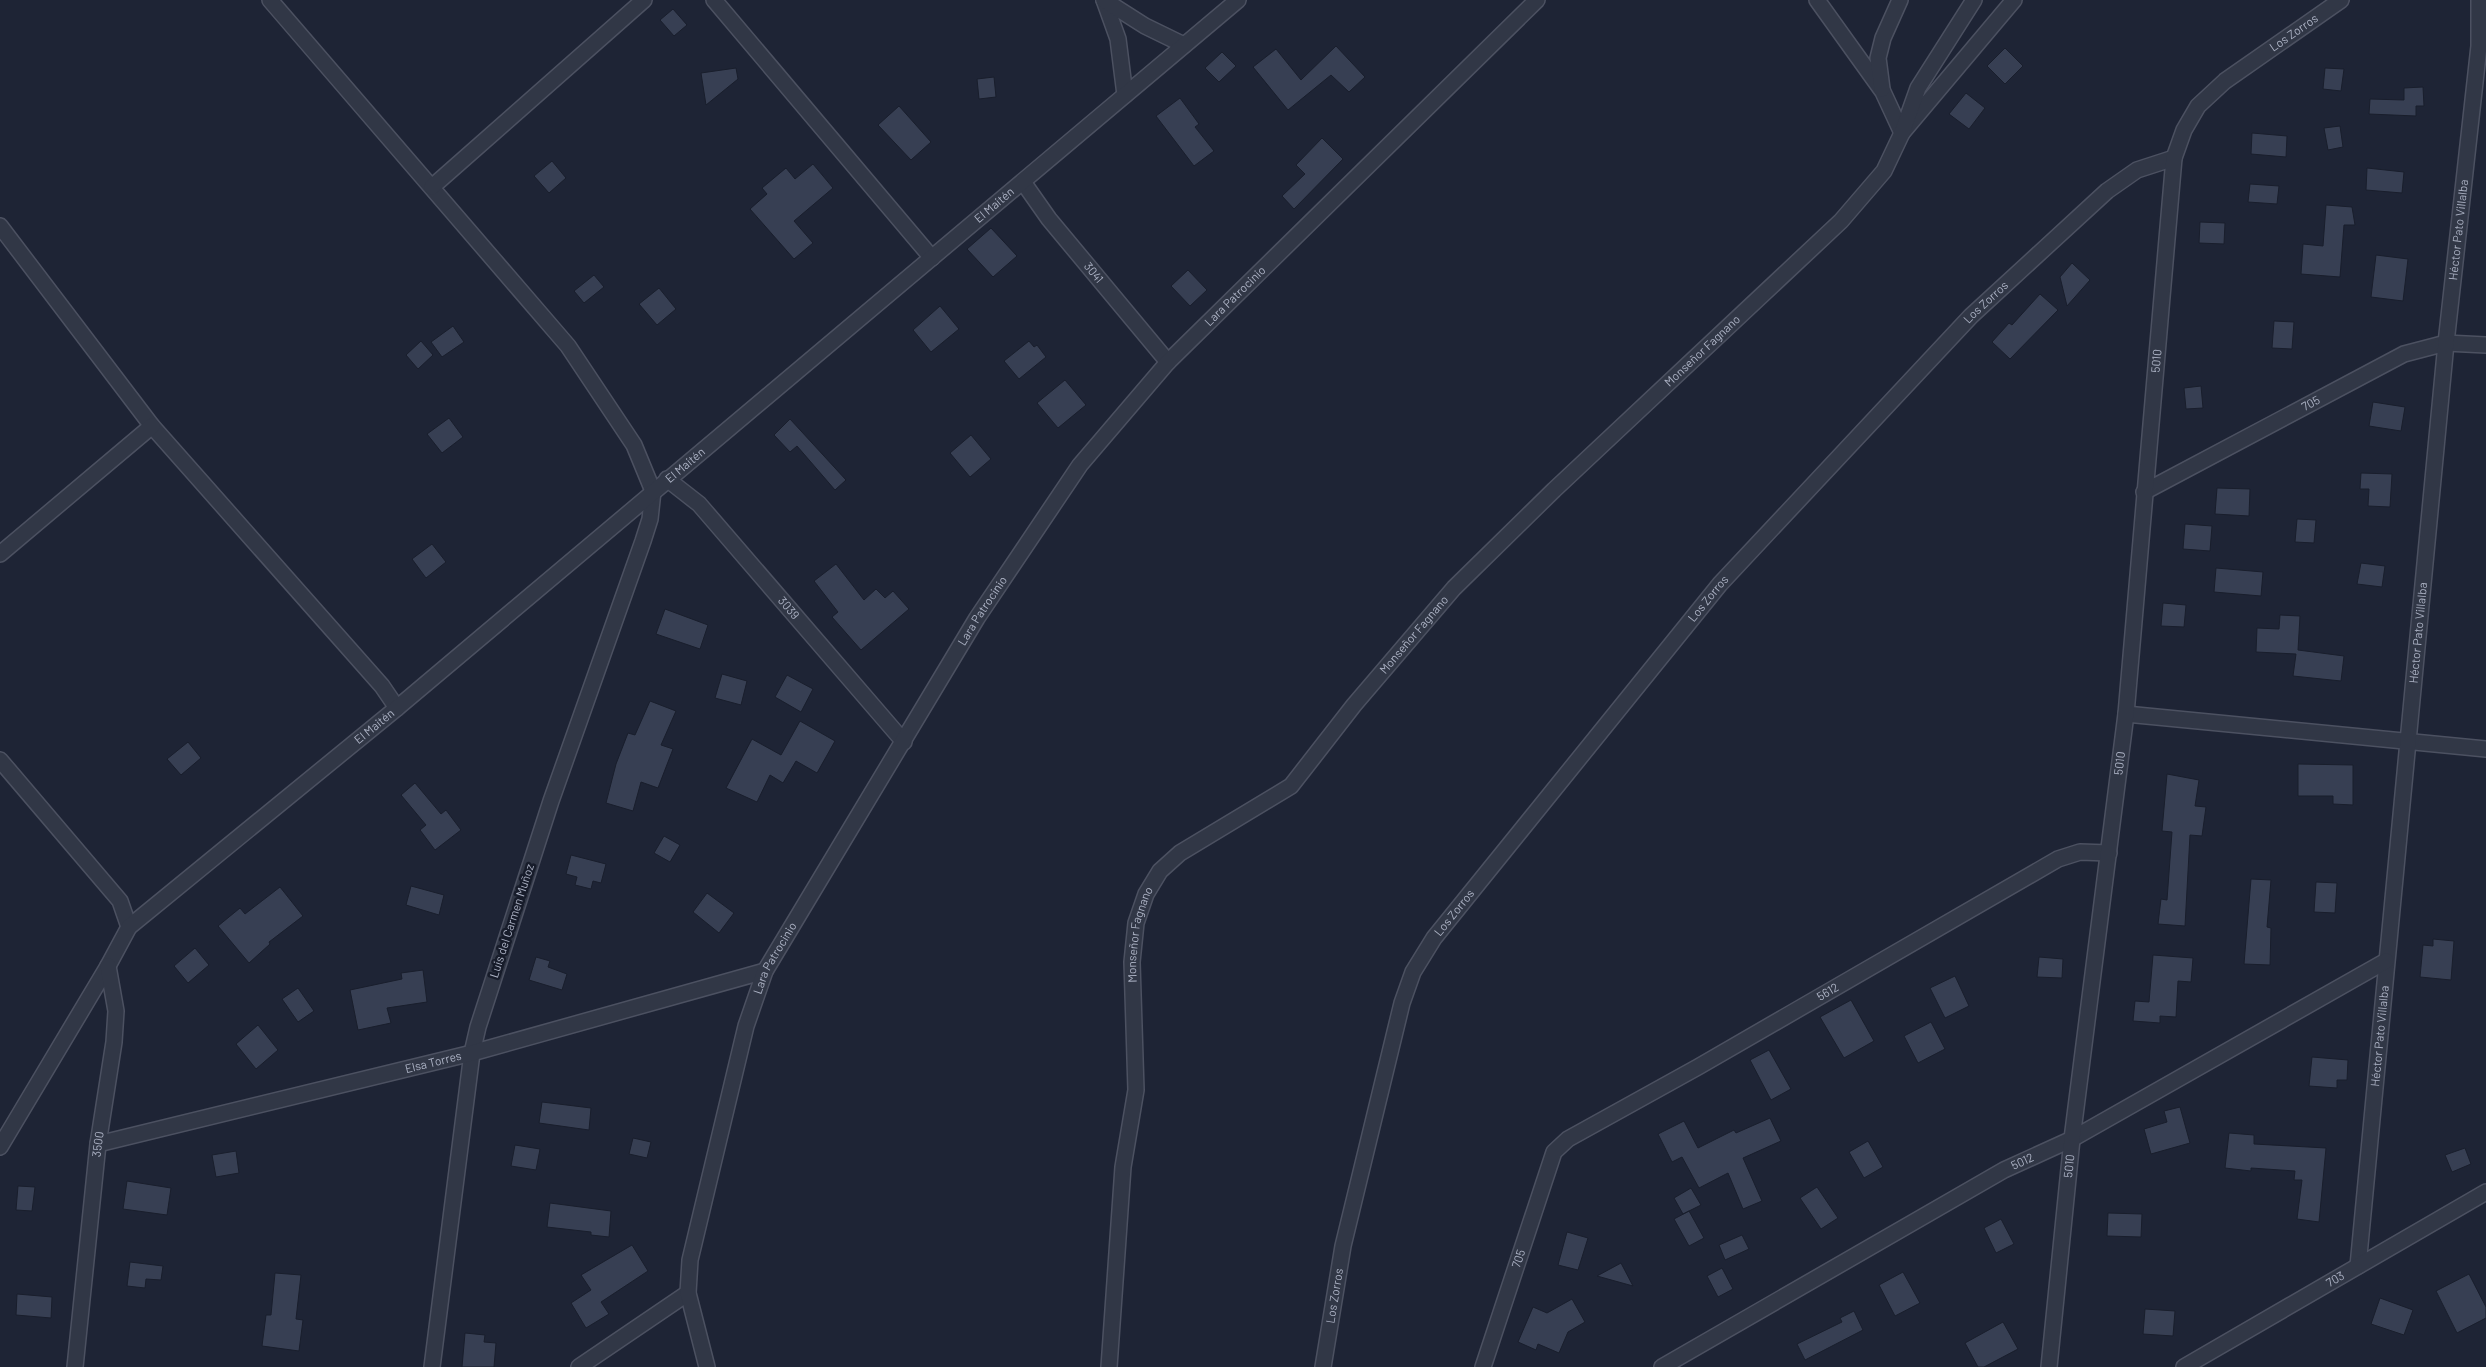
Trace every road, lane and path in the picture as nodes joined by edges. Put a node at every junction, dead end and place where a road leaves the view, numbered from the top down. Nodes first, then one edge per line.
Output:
1 (270, 0) edge
2 (644, 0) edge
3 (714, 0) edge
4 (1104, 0) edge
5 (1238, 0) edge
6 (1537, 0) edge
7 (1817, 0) edge
8 (1900, 0) edge
9 (1974, 0) edge
10 (2014, 0) edge
11 (2341, 0) edge
12 (2479, 0) edge
13 (1184, 45) junction
14 (1883, 92) junction
15 (1125, 95) junction
16 (1902, 133) junction
17 (2174, 158) junction
18 (1023, 182) junction
19 (432, 187) junction
20 (0, 226) edge
21 (932, 258) junction
22 (2446, 343) junction
23 (2486, 345) edge
24 (1168, 362) junction
25 (152, 426) junction
26 (667, 479) junction
27 (653, 490) junction
28 (2144, 492) junction
29 (0, 554) edge
30 (397, 708) junction
31 (2126, 714) junction
32 (2408, 740) junction
33 (904, 742) junction
34 (2486, 749) edge
35 (0, 760) edge
36 (2108, 853) junction
37 (129, 927) junction
38 (2386, 961) junction
39 (108, 966) junction
40 (765, 971) junction
41 (472, 1053) junction
42 (2072, 1139) junction
43 (98, 1144) junction
44 (0, 1147) edge
45 (1554, 1152) joint
46 (2486, 1192) edge
47 (2358, 1266) junction
48 (688, 1293) junction
49 (75, 1367) edge
50 (432, 1367) edge
51 (579, 1367) edge
52 (707, 1367) edge
53 (1109, 1367) edge
54 (1323, 1367) edge
55 (1483, 1367) edge
56 (1662, 1367) edge
57 (2050, 1367) edge
58 (2184, 1367) edge

1 - 19 street
2 - 19 street
3 - 21 street
4 - 13 street
4 - 15 street
5 - 13 street, El Maitén
6 - 24 street, Lara Patrocinio
7 - 14 street
8 - 14 street
9 - 16 street, Monseñor Fagnano
10 - 16 street
11 - 17 street, Los Zorros
12 - 22 street, Héctor Pato Villalba
13 - 15 street, El Maitén
14 - 16 street
15 - 18 street, El Maitén
16 - 53 street, Monseñor Fagnano
17 - 28 street, 5010
17 - 54 street, Los Zorros
18 - 21 street, El Maitén
18 - 24 street, 3041
19 - 27 street
20 - 25 street
21 - 26 street, El Maitén
22 - 23 street, 705
22 - 28 street, 705
22 - 32 street, Héctor Pato Villalba
24 - 33 street, Lara Patrocinio
25 - 29 street
25 - 30 street
26 - 27 street, El Maitén
26 - 33 street, 3039
27 - 30 street, El Maitén
27 - 41 street, Luis del Carmen Muñoz
28 - 31 street, 5010
30 - 37 street, El Maitén
31 - 32 street
31 - 36 street, 5010
32 - 34 street
32 - 38 street, Héctor Pato Villalba
33 - 40 street, Lara Patrocinio
35 - 37 street
36 - 42 street, 5010
36 - 45 street, 5612
37 - 39 street
38 - 42 street, 5012
38 - 47 street, Héctor Pato Villalba
39 - 43 street, 3500
39 - 44 street
40 - 41 street, Elsa Torres
40 - 48 street, Lara Patrocinio
41 - 43 street, Elsa Torres
41 - 50 street, Luis del Carmen Muñoz
42 - 56 street, 5012
42 - 57 street, 5010
43 - 49 street, 3500
45 - 55 street, 705
46 - 47 street, 703
47 - 58 street, 703
48 - 51 street
48 - 52 street, Lara Patrocinio

